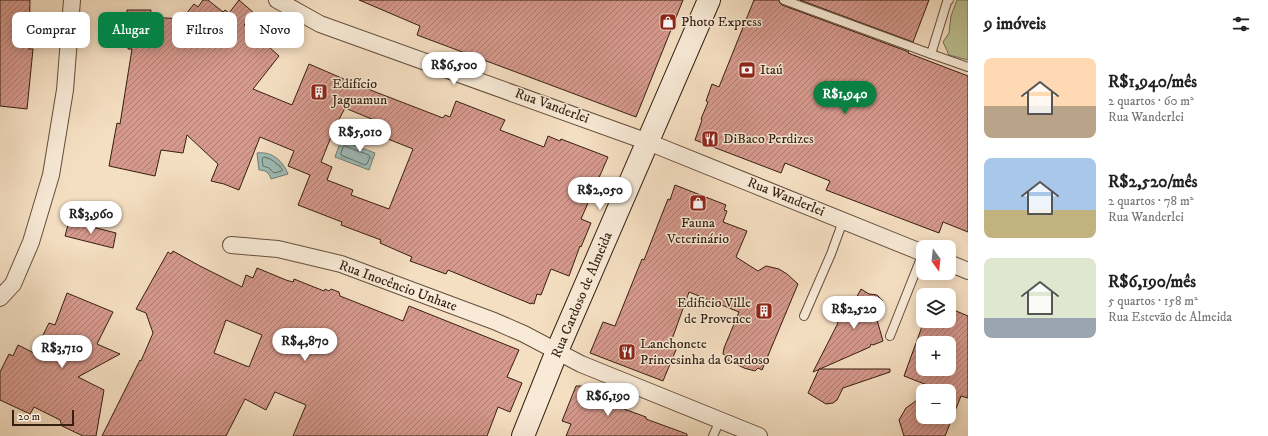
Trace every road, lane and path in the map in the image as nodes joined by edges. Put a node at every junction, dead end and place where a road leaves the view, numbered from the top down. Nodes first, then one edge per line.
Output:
1 (72, 0) edge
2 (277, 0) edge
3 (708, 0) edge
4 (784, 0) edge
5 (949, 0) edge
6 (931, 54) junction
7 (968, 67) edge
8 (648, 142) junction
9 (843, 221) junction
10 (231, 245) dead end
11 (916, 250) edge
12 (956, 266) edge
13 (916, 271) edge
14 (968, 271) edge
15 (0, 298) edge
16 (804, 316) dead end
17 (890, 336) dead end
18 (557, 351) junction
19 (720, 420) junction
20 (523, 436) edge
21 (713, 436) edge
22 (759, 436) edge

1 - 15 street
2 - 8 street, Rua Vanderlei
3 - 8 main road, Rua Cardoso de Almeida
4 - 6 lane
5 - 6 lane
6 - 7 lane
8 - 9 street, Rua Wanderlei
8 - 18 main road, Rua Cardoso de Almeida
9 - 11 street, Rua Wanderlei
9 - 16 lane
10 - 18 street, Rua Inocêncio Unhate
12 - 14 street
13 - 17 lane
18 - 19 street, Rua Inocêncio Unhate
18 - 20 main road, Rua Cardoso de Almeida
19 - 21 lane
19 - 22 street, Rua Inocêncio Unhate

